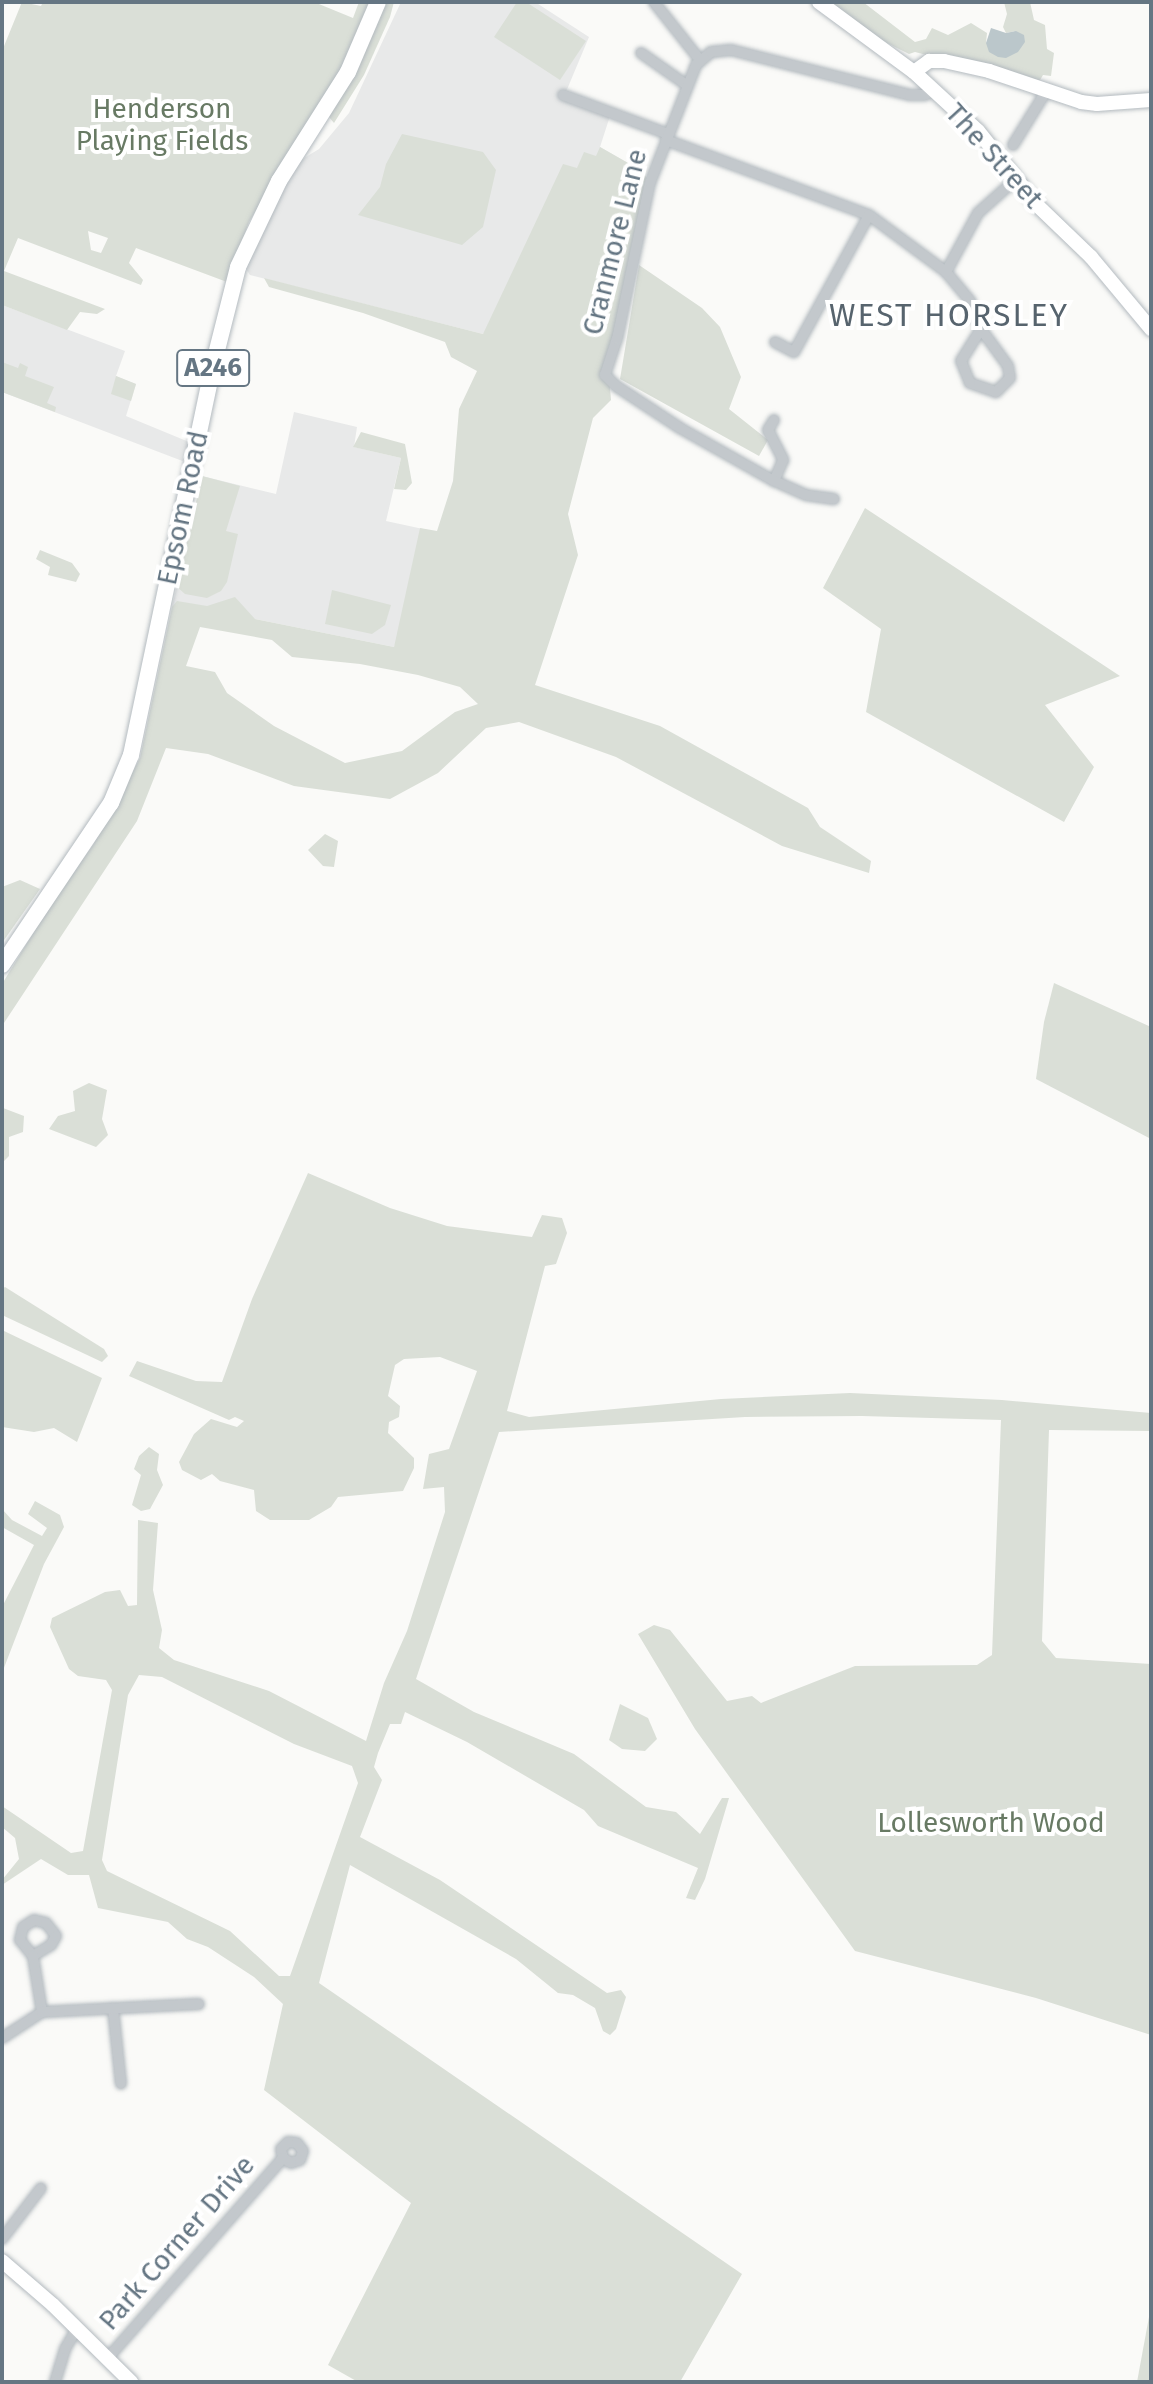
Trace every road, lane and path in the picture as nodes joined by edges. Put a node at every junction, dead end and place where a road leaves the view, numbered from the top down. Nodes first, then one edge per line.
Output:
1 (378, 2) edge
2 (654, 2) edge
3 (819, 2) edge
4 (641, 53) dead end
5 (700, 60) junction
6 (914, 72) junction
7 (688, 86) junction
8 (934, 90) junction
9 (1047, 90) junction
10 (563, 95) dead end
11 (1151, 100) edge
12 (667, 137) junction
13 (1013, 145) dead end
14 (1016, 179) junction
15 (869, 215) junction
16 (946, 272) junction
17 (981, 329) junction
18 (1151, 329) edge
19 (775, 342) dead end
20 (774, 420) dead end
21 (774, 481) junction
22 (834, 499) dead end
23 (2, 965) edge
24 (33, 1956) dead end
25 (199, 2004) dead end
26 (113, 2008) junction
27 (42, 2012) junction
28 (2, 2038) edge
29 (121, 2084) dead end
30 (283, 2158) dead end
31 (41, 2188) dead end
32 (2, 2239) edge
33 (2, 2261) edge
34 (77, 2328) junction
35 (107, 2359) junction
36 (55, 2382) edge
37 (131, 2382) edge

1 - 23 main road, Epsom Road / A246
2 - 5 street
3 - 6 street, The Street
4 - 7 street
5 - 7 street, Cranmore Lane
5 - 8 street
6 - 8 street, The Street
6 - 9 street
7 - 12 street, Cranmore Lane
8 - 14 street, The Street
9 - 11 street
9 - 13 street
10 - 12 street
12 - 15 street
12 - 21 street, Cranmore Lane
14 - 16 street
14 - 18 street, The Street
15 - 16 street
15 - 19 street
16 - 17 street
17 - 17 street
20 - 21 street
21 - 22 street, Cranmore Lane
24 - 27 street
25 - 26 street
26 - 27 street
26 - 29 street
27 - 28 street
30 - 35 street, Park Corner Drive
31 - 32 street
33 - 34 street
34 - 35 street
34 - 36 street
35 - 37 street

